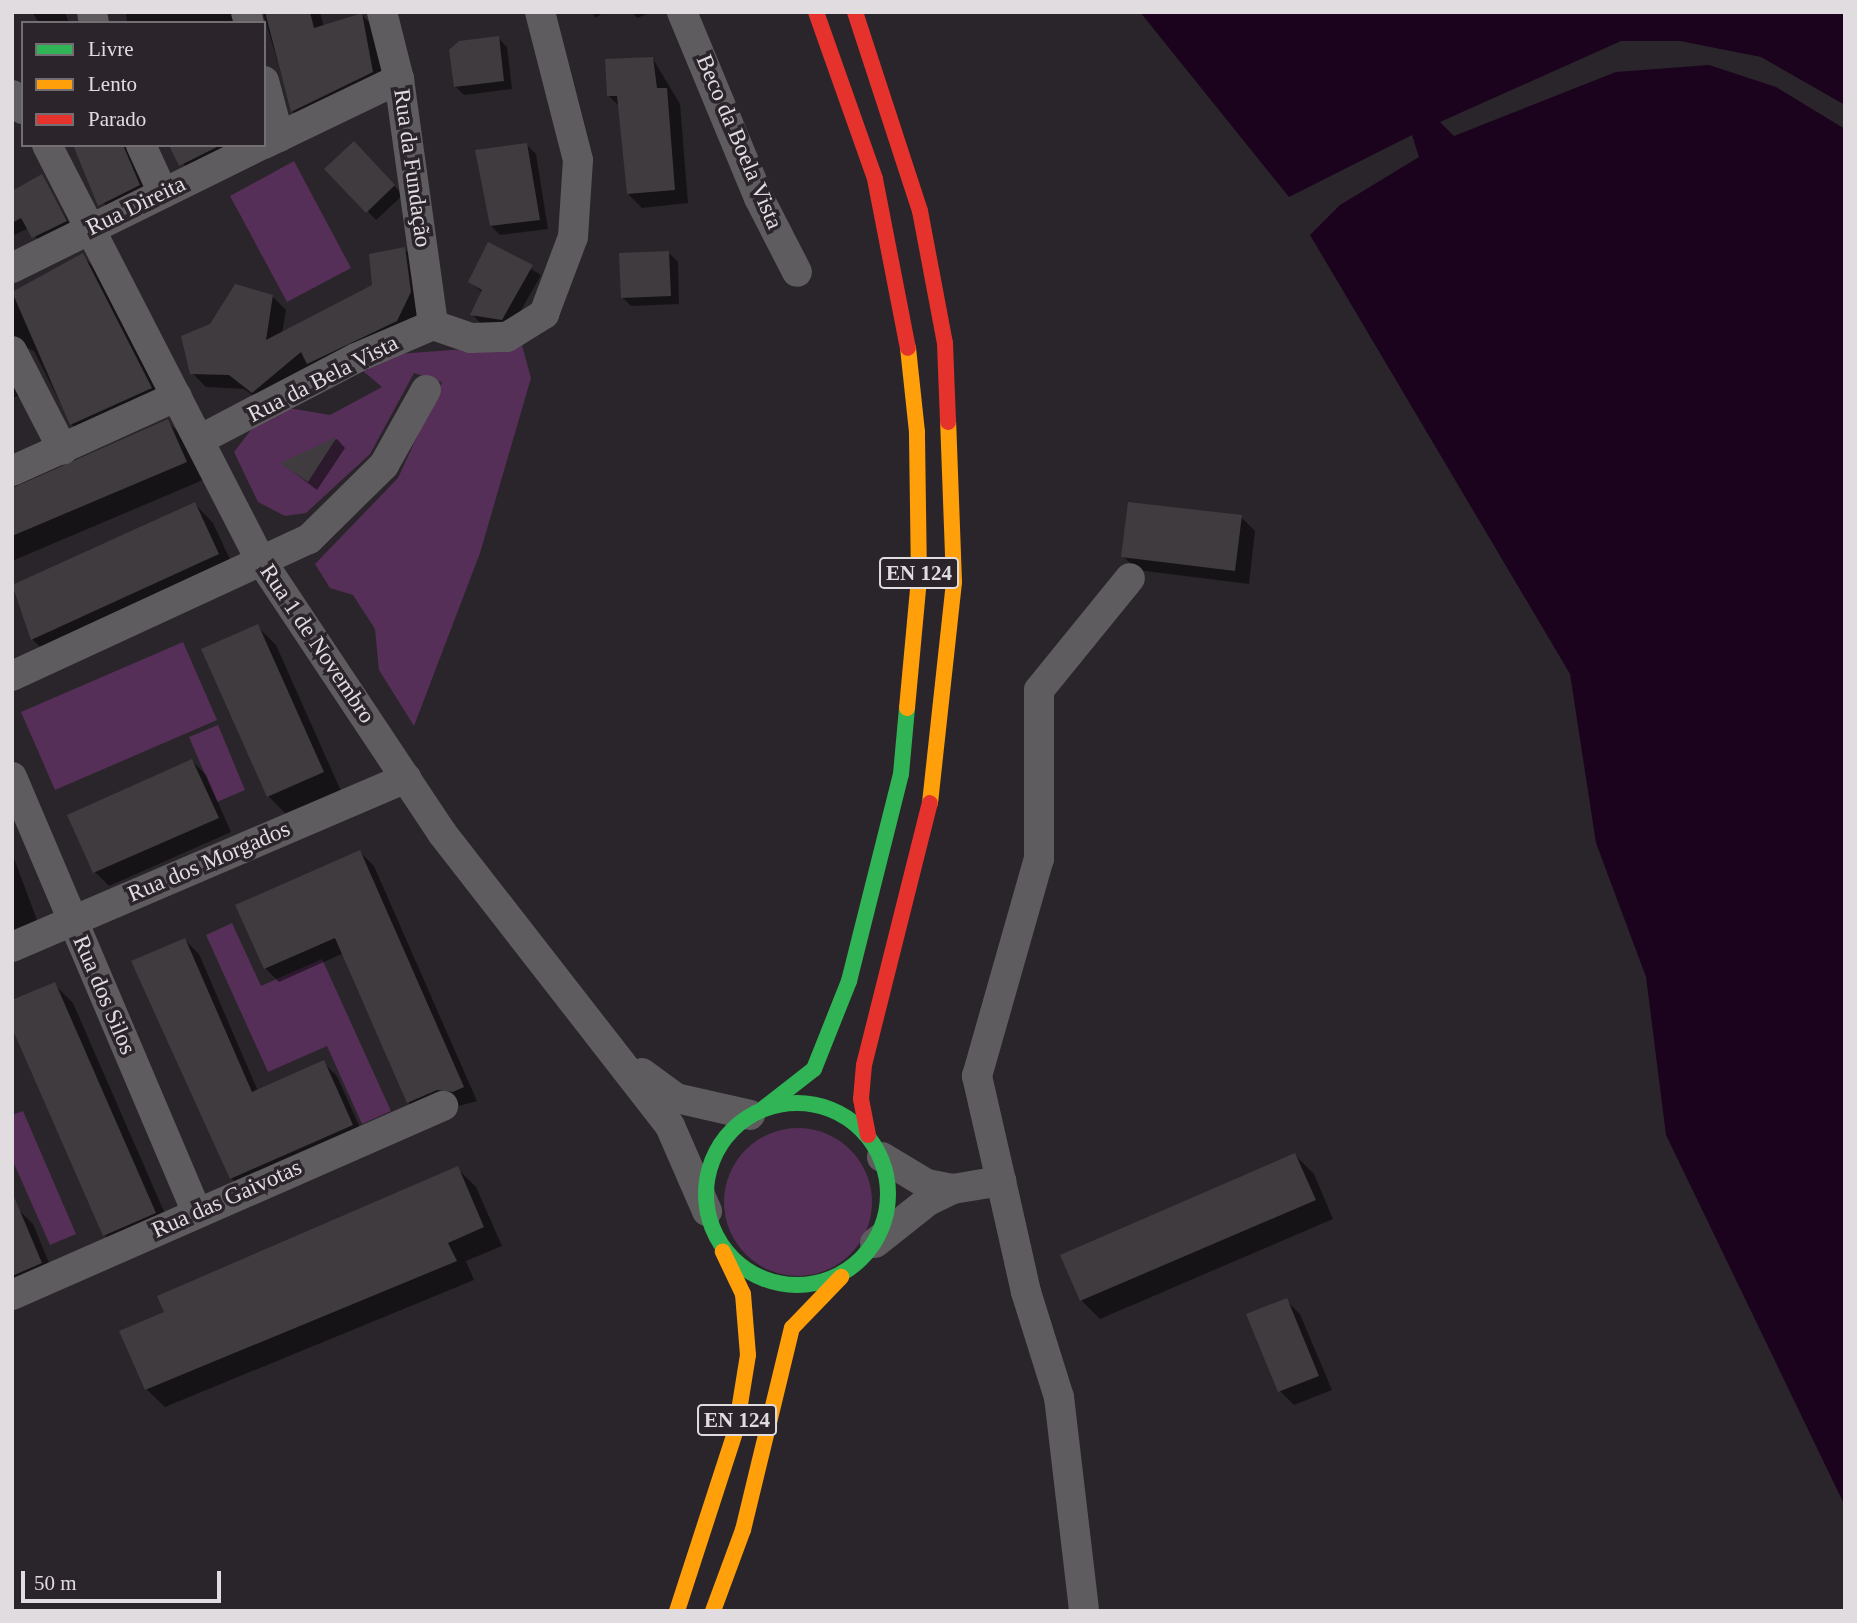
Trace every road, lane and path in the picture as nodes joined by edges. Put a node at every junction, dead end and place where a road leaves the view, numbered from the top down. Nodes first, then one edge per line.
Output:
1 (382, 12) edge
2 (540, 12) edge
3 (682, 12) edge
4 (816, 12) edge
5 (855, 12) edge
6 (399, 79) junction
7 (266, 112) edge
8 (268, 142) edge
9 (48, 147) edge
10 (142, 147) edge
11 (258, 147) edge
12 (163, 194) junction
13 (89, 228) junction
14 (12, 268) edge
15 (797, 272) dead end
16 (433, 325) junction
17 (12, 351) edge
18 (426, 390) dead end
19 (177, 396) junction
20 (203, 438) junction
21 (64, 450) junction
22 (12, 471) edge
23 (260, 559) junction
24 (1130, 578) dead end
25 (16, 665) edge
26 (12, 778) edge
27 (406, 779) junction
28 (71, 919) junction
29 (12, 947) edge
30 (622, 1060) junction
31 (443, 1106) dead end
32 (757, 1112) junction
33 (875, 1146) junction
34 (1001, 1181) junction
35 (953, 1189) junction
36 (197, 1212) junction
37 (710, 1219) junction
38 (875, 1244) junction
39 (853, 1267) junction
40 (12, 1295) edge
41 (677, 1611) edge
42 (713, 1611) edge
43 (1084, 1611) edge

1 - 6 street, Rua da Fundação
2 - 16 street
3 - 15 street, Beco da Boela Vista
4 - 32 main road, EN 124
5 - 33 main road, EN 124
6 - 8 street, Rua Direita
6 - 16 street, Rua da Fundação
7 - 8 street
9 - 13 street, Rua 1 de Novembro
10 - 12 street
11 - 12 street, Rua Direita
12 - 13 street, Rua Direita
13 - 14 street, Rua Direita
13 - 19 street, Rua 1 de Novembro
16 - 20 street, Rua da Bela Vista
17 - 21 street
18 - 23 street
19 - 20 street, Rua 1 de Novembro
19 - 21 street
20 - 23 street, Rua 1 de Novembro
21 - 22 street
23 - 25 street
23 - 27 street, Rua 1 de Novembro
24 - 34 street
26 - 28 street, Rua dos Silos
27 - 28 street, Rua dos Morgados
27 - 30 street, Rua 1 de Novembro
28 - 29 street, Rua dos Morgados
28 - 36 street, Rua dos Silos
30 - 32 street
30 - 37 street
31 - 36 street, Rua das Gaivotas
32 - 33 main road
32 - 37 main road, EN 124
33 - 35 street
33 - 38 main road, EN 124
34 - 35 street
34 - 43 street
35 - 38 street
36 - 40 street, Rua das Gaivotas
37 - 39 main road, EN 124
37 - 41 main road, EN 124
38 - 39 main road, EN 124
39 - 42 main road, EN 124

